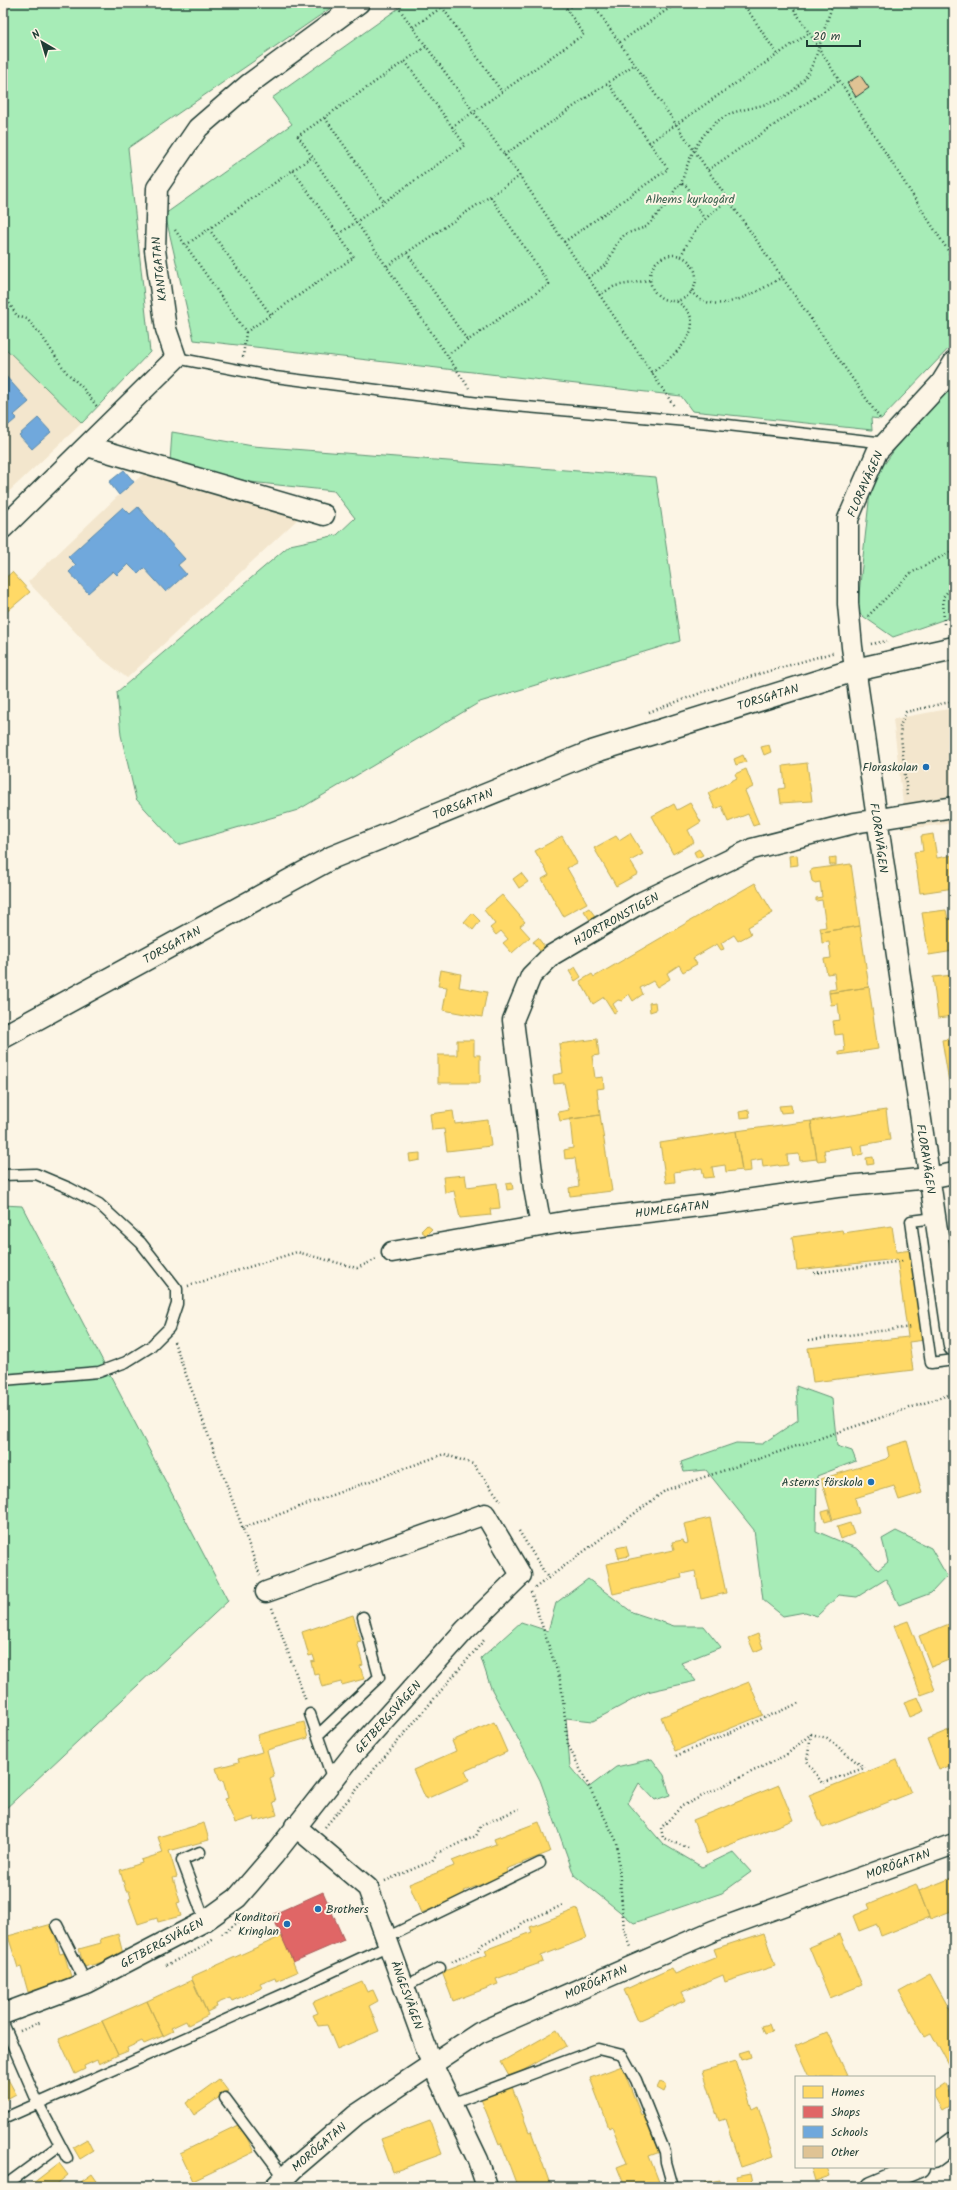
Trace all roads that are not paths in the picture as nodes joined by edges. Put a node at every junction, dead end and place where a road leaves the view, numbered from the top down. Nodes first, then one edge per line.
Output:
1 (360, 3) edge
2 (176, 358) junction
3 (954, 362) edge
4 (889, 439) junction
5 (87, 446) junction
6 (324, 515) dead end
7 (3, 528) edge
8 (954, 648) edge
9 (855, 670) junction
10 (954, 807) edge
11 (877, 820) junction
12 (3, 1037) edge
13 (954, 1173) edge
14 (3, 1175) edge
15 (929, 1178) junction
16 (935, 1218) junction
17 (541, 1226) junction
18 (392, 1252) road end
19 (954, 1346) edge
20 (954, 1360) edge
21 (3, 1380) edge
22 (266, 1592) road end
23 (363, 1617) dead end
24 (310, 1714) road end
25 (318, 1735) junction
26 (333, 1780) junction
27 (295, 1826) junction
28 (954, 1844) edge
29 (200, 1852) dead end
30 (540, 1863) dead end
31 (205, 1921) junction
32 (57, 1925) dead end
33 (387, 1942) junction
34 (440, 1968) road end
35 (86, 1983) junction
36 (404, 1987) junction
37 (3, 2014) edge
38 (3, 2023) edge
39 (432, 2064) junction
40 (225, 2098) dead end
41 (38, 2103) junction
42 (451, 2104) junction
43 (3, 2119) edge
44 (954, 2142) edge
45 (60, 2145) junction
46 (935, 2157) edge
47 (67, 2158) dead end
48 (917, 2168) edge
49 (280, 2182) edge
50 (3, 2186) edge
51 (487, 2187) edge
52 (673, 2187) edge
53 (872, 2187) edge

1 - 2 street, KANTGATAN
2 - 4 lane
2 - 5 street
3 - 4 street, FLORAVÄGEN
4 - 9 street, FLORAVÄGEN
5 - 6 street
5 - 7 street
8 - 9 main road, TORSGATAN
9 - 11 street, FLORAVÄGEN
9 - 12 main road, TORSGATAN
10 - 11 street, HJORTRONSTIGEN
11 - 15 street, FLORAVÄGEN
11 - 17 street, HJORTRONSTIGEN
13 - 15 street, HUMLEGATAN
14 - 21 lane
15 - 16 street, FLORAVÄGEN
15 - 17 street, HUMLEGATAN
16 - 19 street, FLORAVÄGEN
16 - 20 lane
17 - 18 street, HUMLEGATAN
22 - 26 street, GETBERGSVÄGEN
23 - 25 lane
24 - 25 lane
25 - 26 lane
26 - 27 street, GETBERGSVÄGEN
27 - 31 street, GETBERGSVÄGEN
27 - 33 street, ÄNGESVÄGEN
28 - 39 street, MORÖGATAN
29 - 31 lane
30 - 33 lane
31 - 35 street, GETBERGSVÄGEN
32 - 35 lane
33 - 36 street, ÄNGESVÄGEN
33 - 41 lane
34 - 36 lane
35 - 37 street, GETBERGSVÄGEN
36 - 39 street, ÄNGESVÄGEN
38 - 41 lane
39 - 42 street, ÄNGESVÄGEN
39 - 49 street, MORÖGATAN
40 - 49 lane
41 - 43 lane
41 - 45 lane
42 - 51 street, ÄNGESVÄGEN
42 - 52 lane
44 - 46 street
45 - 47 lane
45 - 50 lane
48 - 53 street

